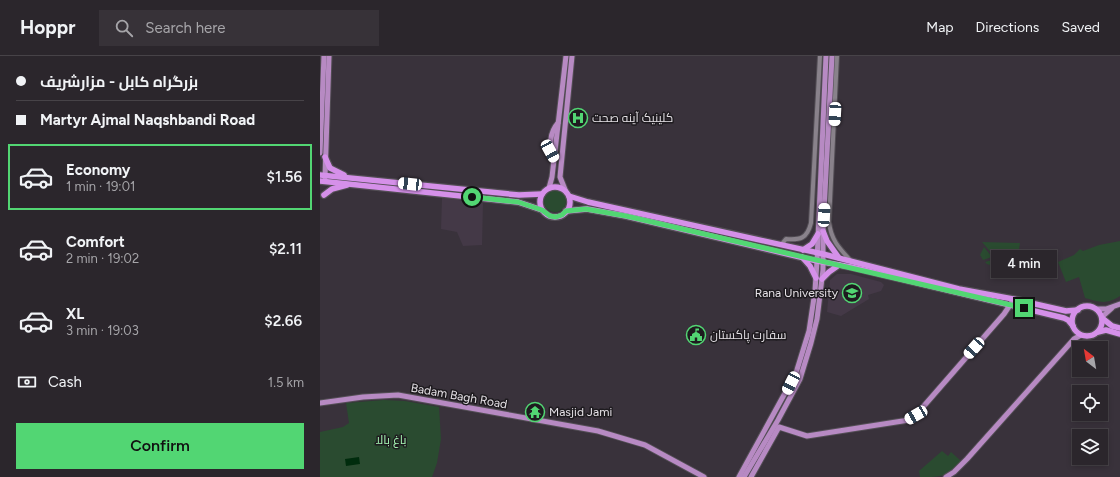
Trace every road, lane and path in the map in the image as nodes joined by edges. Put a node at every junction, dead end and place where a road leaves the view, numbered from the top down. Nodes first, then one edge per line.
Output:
1 (324, 56) edge
2 (329, 56) edge
3 (566, 56) edge
4 (572, 56) edge
5 (820, 56) edge
6 (826, 56) edge
7 (832, 56) edge
8 (837, 56) edge
9 (320, 153) edge
10 (325, 157) junction
11 (322, 178) edge
12 (353, 181) junction
13 (549, 188) junction
14 (542, 194) junction
15 (568, 194) junction
16 (324, 195) dead end
17 (542, 210) junction
18 (566, 211) junction
19 (820, 233) junction
20 (781, 245) junction
21 (802, 250) junction
22 (820, 253) junction
23 (802, 257) junction
24 (839, 258) junction
25 (820, 261) junction
26 (851, 261) junction
27 (839, 265) junction
28 (819, 278) junction
29 (1012, 302) junction
30 (1120, 304) edge
31 (1114, 306) junction
32 (1096, 309) junction
33 (1078, 310) junction
34 (1102, 317) junction
35 (1073, 326) junction
36 (1120, 328) edge
37 (1097, 332) junction
38 (1120, 334) edge
39 (1081, 335) junction
40 (320, 403) edge
41 (704, 477) edge
42 (739, 477) edge
43 (744, 477) edge
44 (751, 477) edge
45 (946, 477) edge

1 - 9 main road
2 - 10 main road
3 - 13 main road
4 - 15 main road
5 - 20 street
6 - 19 main road
7 - 19 main road
8 - 26 street
10 - 11 main road
10 - 12 highway
11 - 12 highway
12 - 14 highway
12 - 16 highway
12 - 17 highway
13 - 14 highway
13 - 15 highway
14 - 17 highway
15 - 18 highway
15 - 20 highway
17 - 18 highway
18 - 23 highway
19 - 21 highway
19 - 22 main road
19 - 24 highway
20 - 21 highway
21 - 22 highway
22 - 24 highway
22 - 25 main road
23 - 25 highway
23 - 28 highway
24 - 26 highway
25 - 27 highway
25 - 28 main road
26 - 29 highway
27 - 28 highway
27 - 29 highway
28 - 42 main road
28 - 43 main road
29 - 33 highway
29 - 35 highway
29 - 44 main road
30 - 31 main road
31 - 32 main road
31 - 34 main road
32 - 33 highway
32 - 34 highway
33 - 35 highway
34 - 36 highway
34 - 37 highway
35 - 39 highway
37 - 38 highway
37 - 39 highway
39 - 45 main road
40 - 41 main road, Badam Bagh Road

